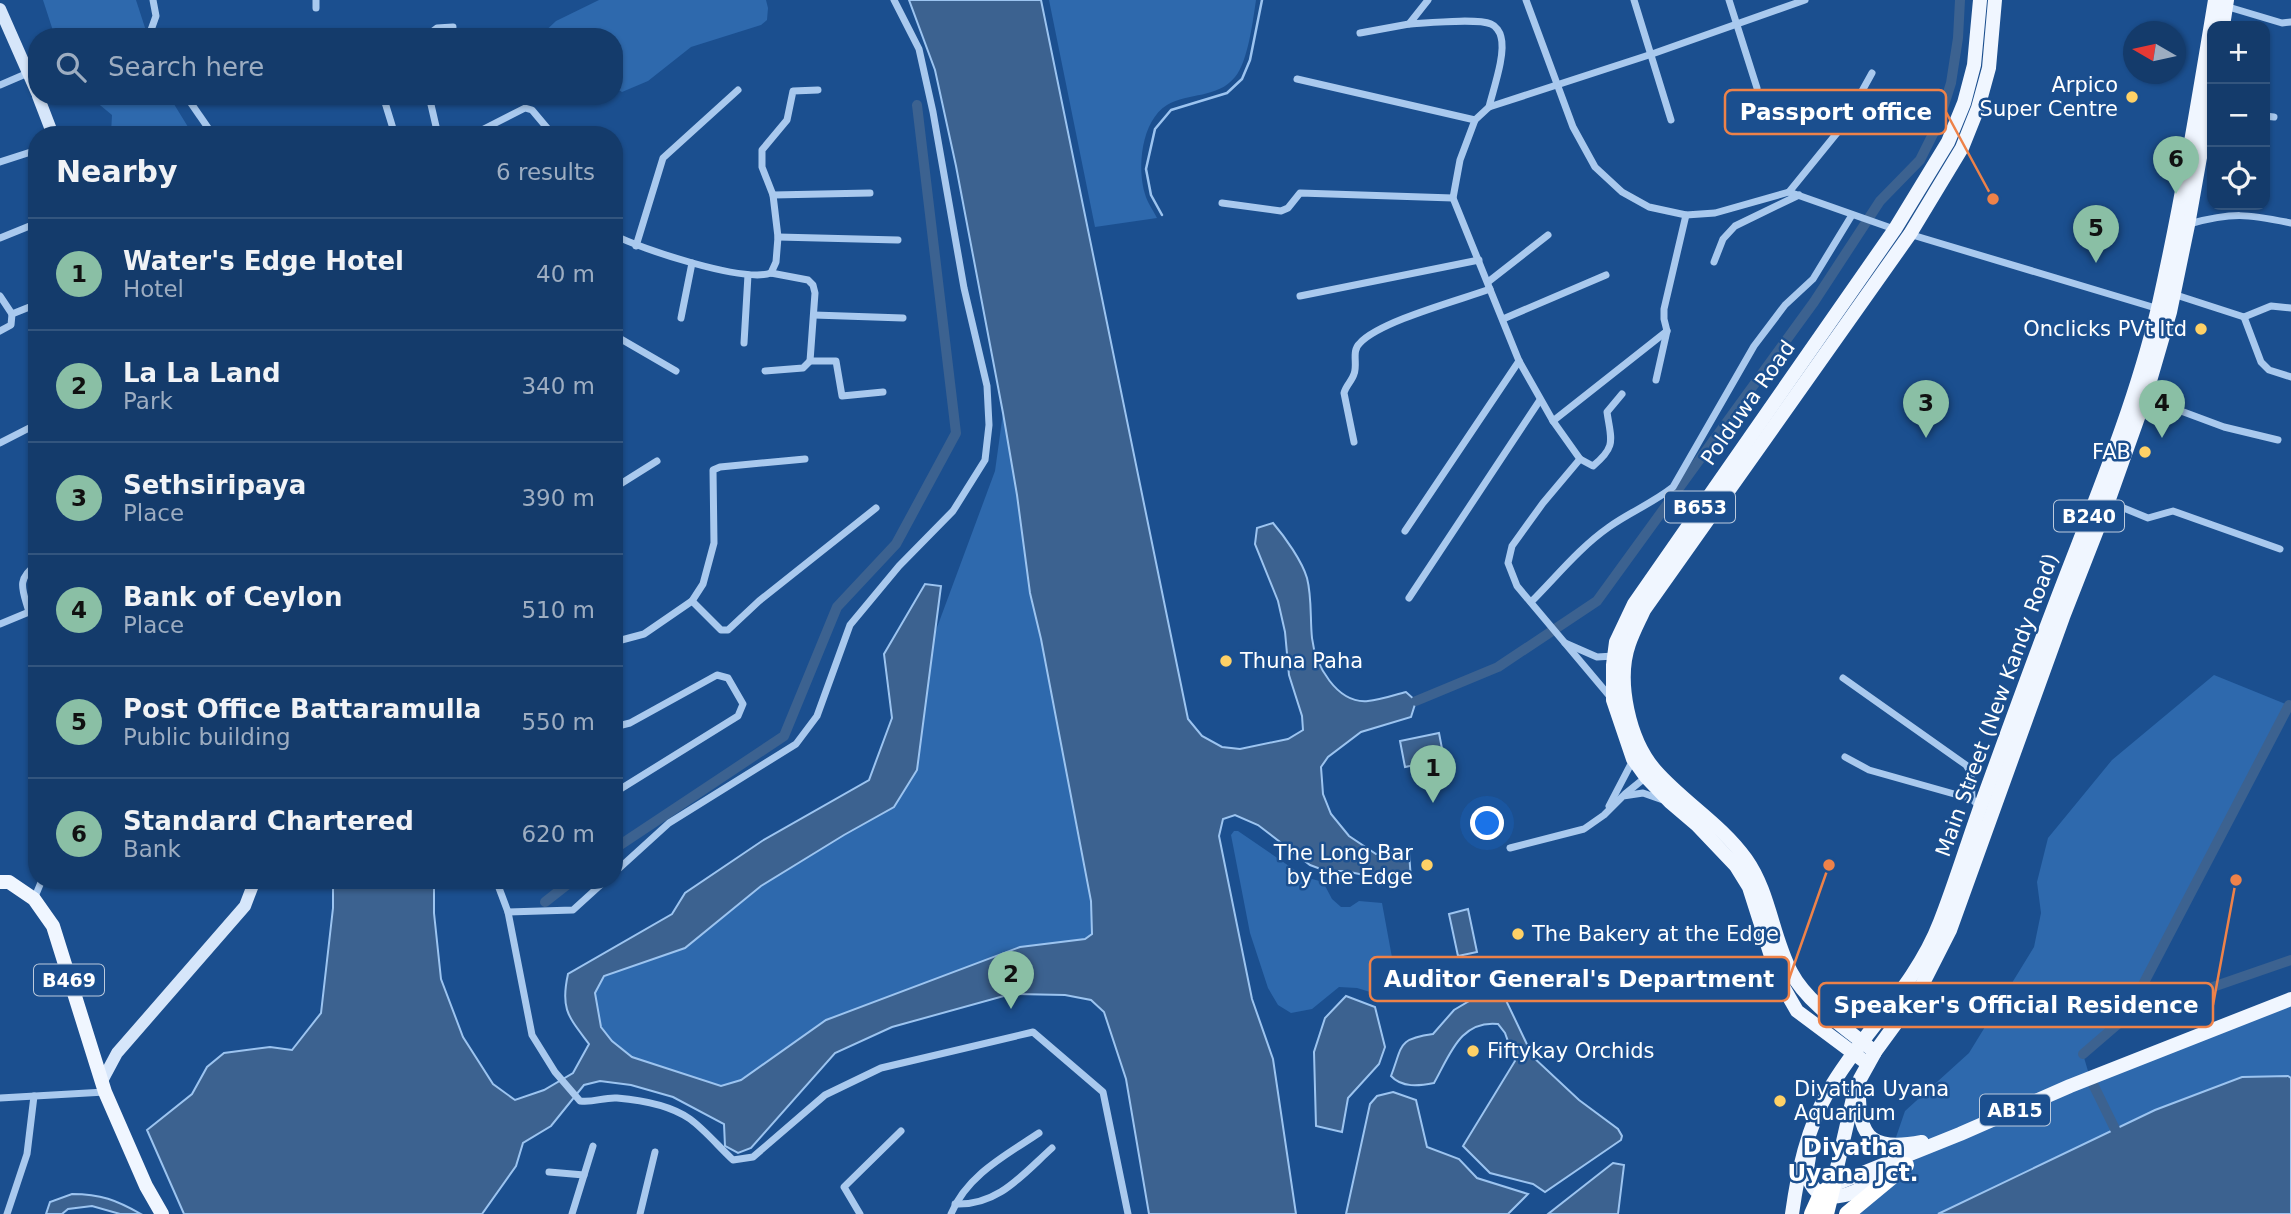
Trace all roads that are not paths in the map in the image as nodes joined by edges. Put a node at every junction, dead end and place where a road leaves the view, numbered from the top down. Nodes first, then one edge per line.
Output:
1 (153, 0) edge
2 (894, 0) edge
3 (1428, 0) edge
4 (1525, 0) edge
5 (1634, 0) edge
6 (1729, 0) edge
7 (1805, 0) edge
8 (1980, 0) edge
9 (1995, 0) edge
10 (2220, 3) edge
11 (0, 9) edge
12 (2222, 21) edge
13 (2291, 22) edge
14 (1409, 24) junction
15 (1737, 24) junction
16 (453, 27) dead end
17 (151, 28) edge
18 (437, 28) edge
19 (1360, 33) dead end
20 (1652, 54) junction
21 (28, 71) edge
22 (28, 73) edge
23 (1872, 73) dead end
24 (1297, 79) dead end
25 (0, 85) edge
26 (1556, 86) junction
27 (1757, 88) dead end
28 (738, 90) dead end
29 (818, 90) dead end
30 (41, 105) edge
31 (192, 105) edge
32 (386, 105) edge
33 (432, 105) edge
34 (1489, 107) junction
35 (2270, 117) edge
36 (2274, 117) dead end
37 (1475, 120) junction
38 (1671, 120) dead end
39 (49, 126) edge
40 (207, 126) edge
41 (392, 126) edge
42 (436, 126) edge
43 (490, 126) edge
44 (545, 126) edge
45 (2207, 127) edge
46 (28, 153) edge
47 (0, 162) edge
48 (1789, 192) junction
49 (870, 193) dead end
50 (773, 195) junction
51 (1799, 195) junction
52 (1453, 198) junction
53 (1222, 203) dead end
54 (1686, 215) junction
55 (1856, 216) junction
56 (2291, 223) edge
57 (2188, 225) junction
58 (28, 227) edge
59 (1895, 229) junction
60 (1910, 234) junction
61 (1548, 235) dead end
62 (778, 237) junction
63 (0, 238) edge
64 (623, 240) edge
65 (898, 240) dead end
66 (636, 246) junction
67 (1479, 260) junction
68 (1714, 262) dead end
69 (692, 263) junction
70 (771, 273) junction
71 (748, 275) junction
72 (1606, 275) dead end
73 (1489, 285) junction
74 (2174, 294) junction
75 (0, 296) edge
76 (1300, 296) dead end
77 (28, 307) edge
78 (2291, 308) edge
79 (2164, 311) junction
80 (12, 313) junction
81 (814, 315) junction
82 (2244, 317) junction
83 (681, 318) dead end
84 (903, 318) dead end
85 (1503, 319) junction
86 (0, 331) edge
87 (1667, 331) junction
88 (623, 340) edge
89 (744, 343) dead end
90 (810, 361) junction
91 (1519, 361) junction
92 (676, 371) dead end
93 (765, 371) dead end
94 (2291, 377) edge
95 (1656, 380) dead end
96 (883, 392) dead end
97 (1622, 394) dead end
98 (2145, 398) junction
99 (1540, 400) junction
100 (1553, 421) junction
101 (28, 429) edge
102 (2278, 440) dead end
103 (1354, 442) dead end
104 (0, 443) edge
105 (805, 459) dead end
106 (1580, 459) junction
107 (657, 461) dead end
108 (623, 482) edge
109 (2108, 502) junction
110 (876, 508) dead end
111 (1405, 531) dead end
112 (1684, 541) junction
113 (2280, 550) dead end
114 (28, 573) edge
115 (1409, 597) dead end
116 (692, 601) junction
117 (1531, 601) junction
118 (28, 609) edge
119 (28, 612) edge
120 (0, 624) edge
121 (623, 640) edge
122 (1561, 641) junction
123 (1618, 663) junction
124 (1843, 678) dead end
125 (1613, 700) junction
126 (623, 725) edge
127 (1845, 757) dead end
128 (1633, 759) junction
129 (1650, 774) junction
130 (623, 787) edge
131 (1623, 796) junction
132 (1670, 802) junction
133 (1976, 803) junction
134 (1604, 816) junction
135 (1701, 820) junction
136 (1510, 848) dead end
137 (623, 865) edge
138 (0, 882) edge
139 (38, 889) edge
140 (251, 889) edge
141 (499, 889) edge
142 (596, 889) edge
143 (34, 899) junction
144 (508, 912) junction
145 (2291, 999) edge
146 (1858, 1048) junction
147 (92, 1051) junction
148 (117, 1053) junction
149 (1871, 1058) junction
150 (1860, 1079) junction
151 (103, 1087) junction
152 (34, 1096) junction
153 (0, 1098) edge
154 (1820, 1109) junction
155 (901, 1131) dead end
156 (1040, 1133) dead end
157 (1960, 1134) junction
158 (593, 1146) dead end
159 (1052, 1148) dead end
160 (655, 1152) dead end
161 (1906, 1166) junction
162 (550, 1172) dead end
163 (584, 1175) junction
164 (1828, 1192) junction
165 (955, 1205) junction
166 (7, 1214) edge
167 (162, 1214) edge
168 (572, 1214) edge
169 (640, 1214) edge
170 (860, 1214) edge
171 (951, 1214) edge
172 (1128, 1214) edge
173 (1792, 1214) edge
174 (1812, 1214) edge
175 (1826, 1214) edge
176 (1847, 1214) edge

1 - 17 street
2 - 137 street
3 - 14 street
4 - 26 street
5 - 20 street
6 - 15 street
7 - 15 street
8 - 59 main road, Polduwa Road / B653
9 - 60 main road, Polduwa Road / B653
10 - 12 main road
10 - 13 street
10 - 79 main road, Main Street (New Kandy Road) / B240
11 - 21 street
14 - 19 street
14 - 34 street
15 - 20 street
15 - 27 street
16 - 18 street
20 - 26 street
20 - 38 street
22 - 25 street
23 - 48 street
24 - 37 street
26 - 34 street
26 - 54 street
28 - 66 street
29 - 50 street
30 - 39 street
31 - 40 street
32 - 41 street
33 - 42 street
34 - 37 street
35 - 36 street
37 - 52 street
43 - 44 street
45 - 57 main road, Main Street (New Kandy Road) / B240
46 - 47 street
48 - 51 street
48 - 54 street
49 - 50 street
50 - 62 street
51 - 55 street
51 - 68 street
52 - 53 street
52 - 67 street
54 - 87 street
55 - 59 street
55 - 117 street
56 - 57 street
57 - 74 main road, Main Street (New Kandy Road) / B240
58 - 63 street
59 - 60 street
59 - 112 main road, Polduwa Road / B653
60 - 79 street
60 - 112 main road, Polduwa Road / B653
61 - 73 street
62 - 65 street
62 - 70 street
64 - 66 street
66 - 69 street
67 - 73 street
67 - 76 street
69 - 71 street
69 - 83 street
70 - 71 street
70 - 81 street
71 - 89 street
72 - 85 street
73 - 85 street
73 - 103 street
74 - 79 main road, Main Street (New Kandy Road) / B240
74 - 82 street
75 - 80 street
77 - 80 street
78 - 82 street
79 - 98 main road, Main Street (New Kandy Road) / B240
79 - 133 main road, Main Street (New Kandy Road) / B240
80 - 86 street
81 - 84 street
81 - 90 street
82 - 94 street
85 - 91 street
87 - 95 street
87 - 100 street
88 - 92 street
90 - 93 street
90 - 96 street
91 - 99 street
91 - 111 street
97 - 106 street
98 - 102 street
98 - 109 main road, Main Street (New Kandy Road) / B240
99 - 100 street
99 - 115 street
100 - 106 street
101 - 104 street
105 - 116 street
106 - 117 street
107 - 108 street
109 - 113 street
109 - 149 main road, Main Street (New Kandy Road) / B240
110 - 116 street
112 - 123 main road, Polduwa Road / B653
114 - 118 street
116 - 121 street
117 - 122 street
119 - 120 street
122 - 123 street
122 - 125 street
123 - 125 main road, Polduwa Road / B653
123 - 129 main road, Polduwa Road / B653
124 - 133 street
125 - 128 main road, Polduwa Road / B653
126 - 130 street
127 - 133 street
128 - 129 main road, Polduwa Road / B653
128 - 134 street
129 - 131 street
129 - 132 main road, Polduwa Road / B653
129 - 135 main road, Polduwa Road / B653
131 - 132 street
131 - 134 street
132 - 135 main road, Polduwa Road / B653
133 - 146 main road, Main Street (New Kandy Road) / B240
134 - 136 street
135 - 146 main road, Polduwa Road / B653
138 - 143 main road, B469
139 - 143 street
140 - 148 street
141 - 144 street
142 - 144 street
143 - 147 main road, B469
144 - 172 street
145 - 157 main road, AB15
146 - 149 main road, Polduwa Road
146 - 154 main road, Main Street (New Kandy Road) / B240
147 - 148 street
147 - 151 main road, B469
148 - 151 street
149 - 150 main road, Main Street (New Kandy Road) / B240
150 - 157 main road
150 - 164 main road, Main Street (New Kandy Road) / B240
151 - 152 street
151 - 167 main road, B469
152 - 153 street
152 - 166 street
154 - 164 main road
154 - 173 main road
155 - 170 street
156 - 165 street
157 - 161 main road, AB15
157 - 164 main road, AB15
158 - 163 street
159 - 165 street
160 - 169 street
161 - 164 main road, AB15
161 - 176 highway
162 - 163 street
163 - 168 street
164 - 174 highway
164 - 175 highway
165 - 171 street

